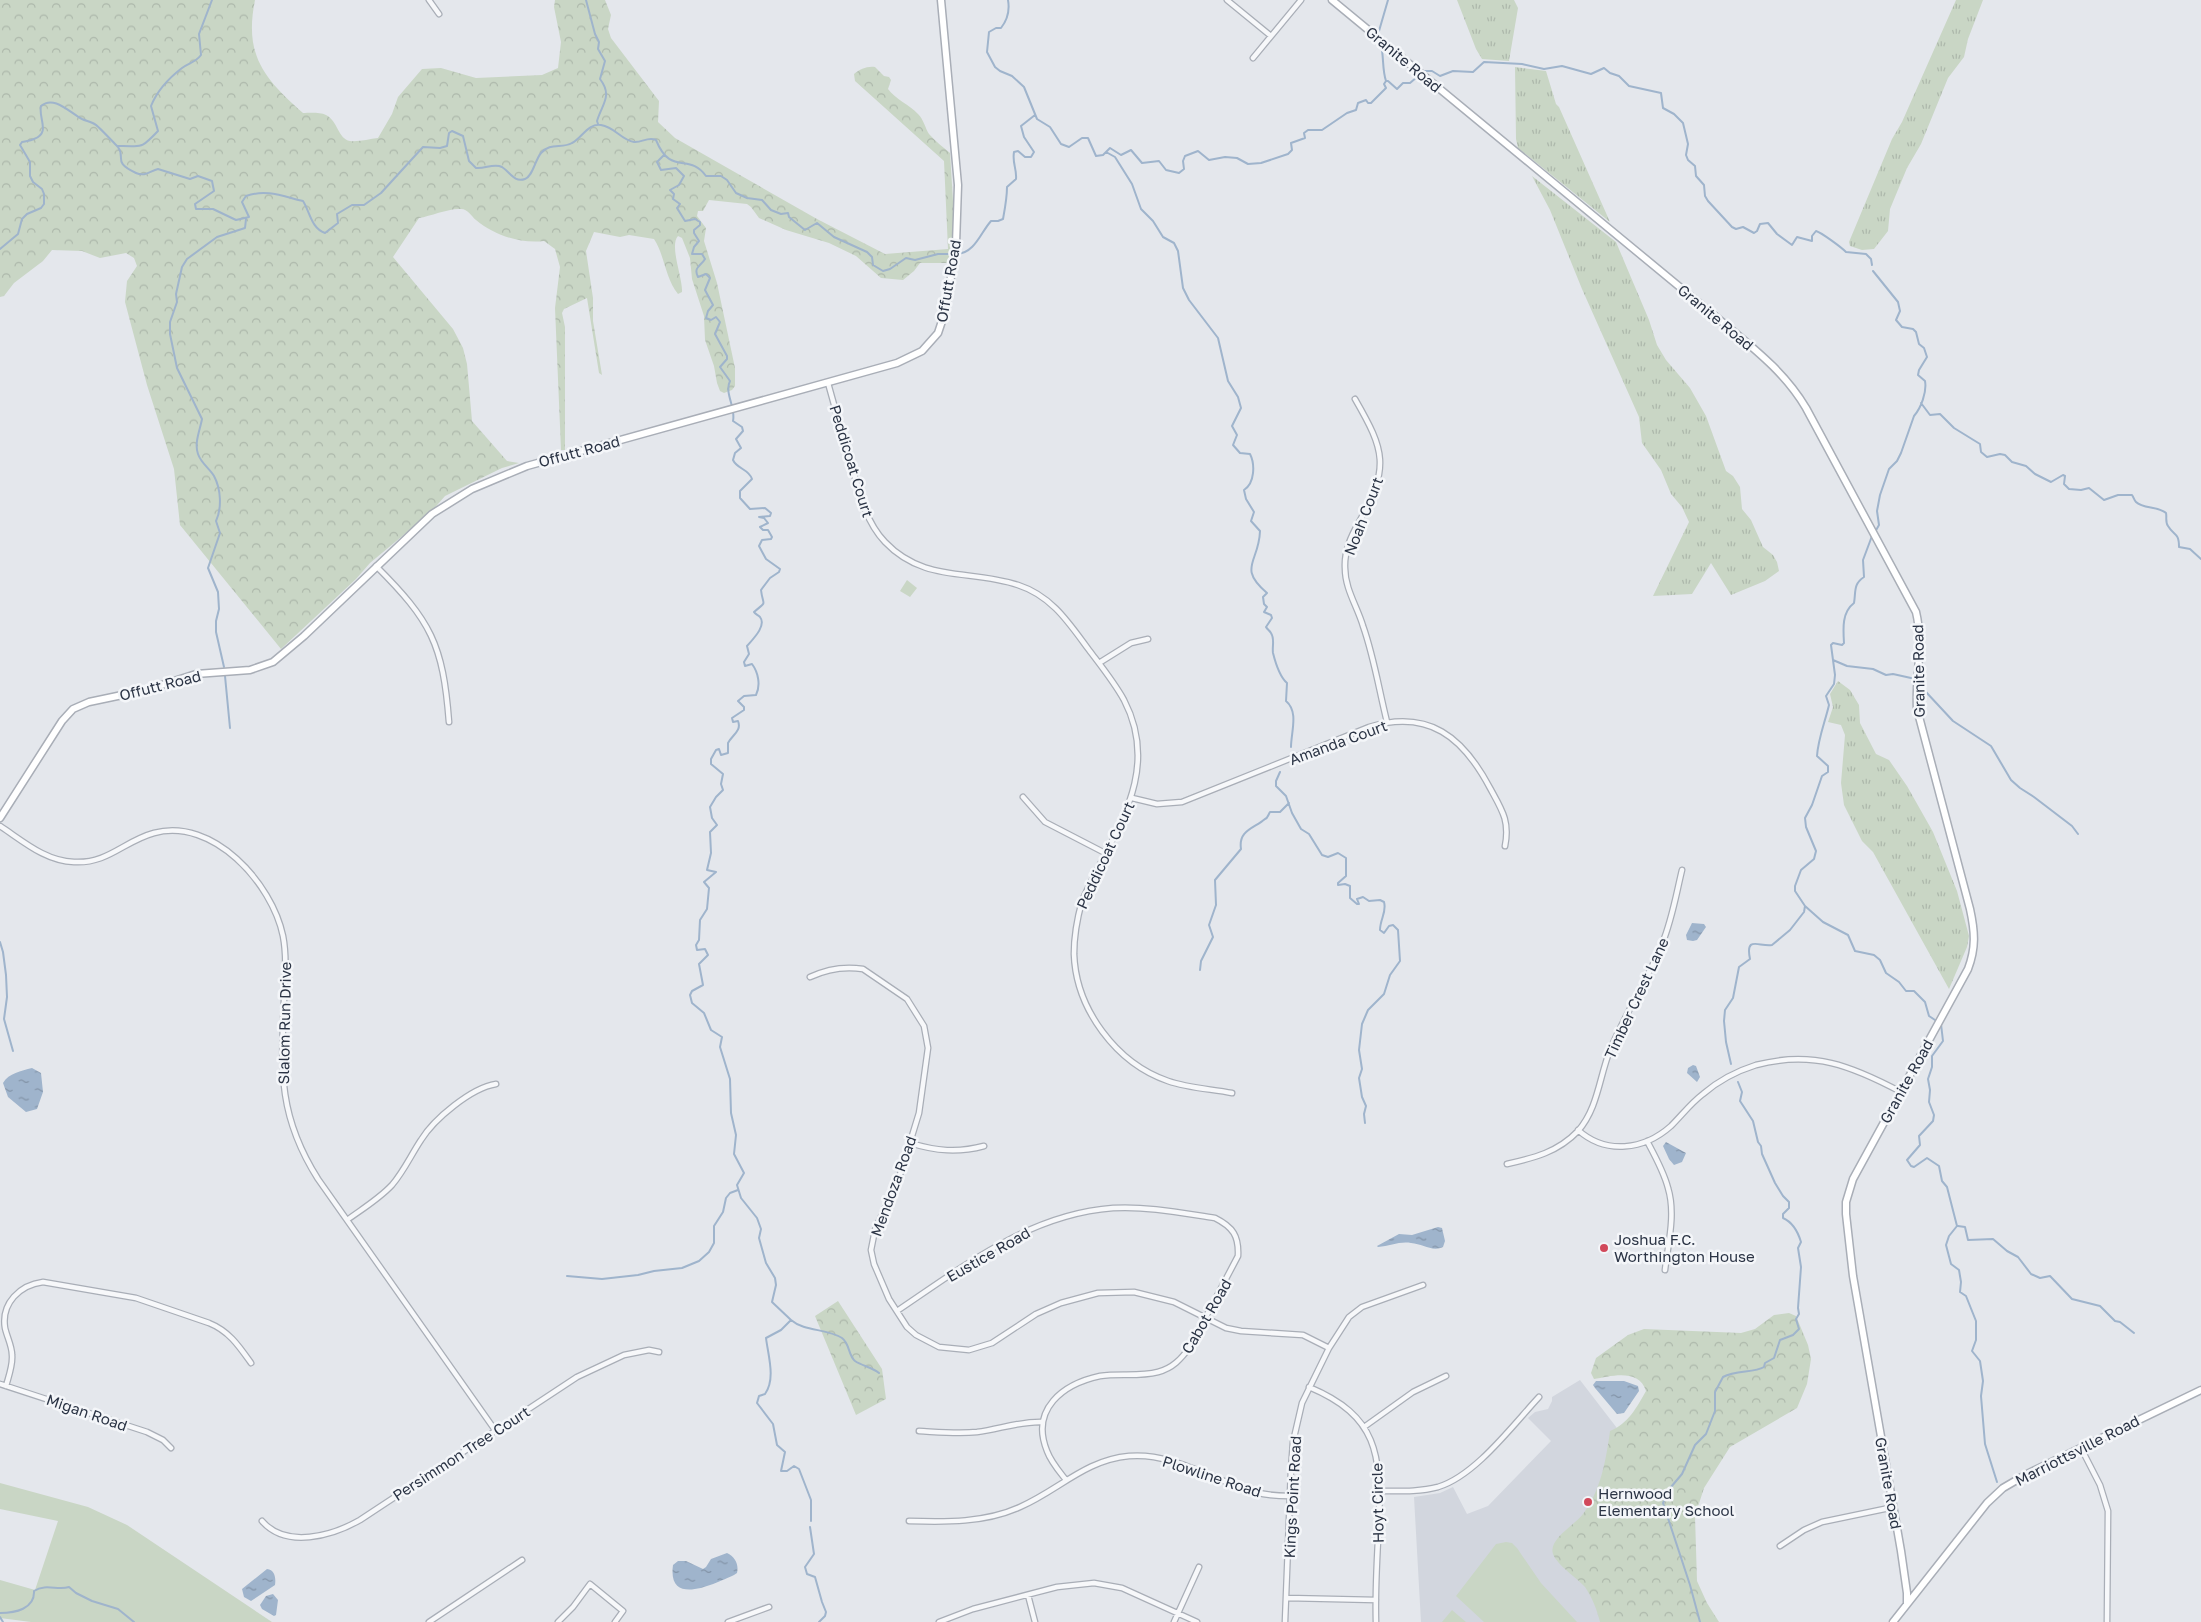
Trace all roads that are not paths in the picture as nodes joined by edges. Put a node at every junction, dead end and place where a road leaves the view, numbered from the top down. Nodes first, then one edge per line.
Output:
1 (429, 0) edge
2 (941, 0) edge
3 (1227, 0) edge
4 (1301, 0) edge
5 (1332, 0) edge
6 (439, 14) dead end
7 (1271, 36) junction
8 (1253, 58) dead end
9 (828, 383) junction
10 (1356, 399) dead end
11 (376, 566) junction
12 (1148, 639) dead end
13 (1099, 663) junction
14 (449, 722) dead end
15 (1387, 722) junction
16 (1023, 797) dead end
17 (1132, 798) junction
18 (0, 818) edge
19 (0, 826) edge
20 (1505, 846) dead end
21 (1105, 853) junction
22 (1682, 870) dead end
23 (810, 977) dead end
24 (496, 1084) dead end
25 (1901, 1092) junction
26 (1232, 1093) dead end
27 (1578, 1130) junction
28 (1647, 1141) junction
29 (910, 1142) junction
30 (984, 1146) dead end
31 (1507, 1164) dead end
32 (1176, 1213) joint
33 (347, 1220) junction
34 (1665, 1270) dead end
35 (1423, 1285) dead end
36 (897, 1311) junction
37 (1206, 1318) junction
38 (1330, 1348) junction
39 (659, 1352) dead end
40 (252, 1363) dead end
41 (1446, 1376) dead end
42 (0, 1384) edge
43 (6, 1386) junction
44 (1309, 1387) junction
45 (2201, 1390) edge
46 (1538, 1398) dead end
47 (1043, 1422) junction
48 (1364, 1427) junction
49 (496, 1430) junction
50 (919, 1431) dead end
51 (171, 1448) dead end
52 (2081, 1448) junction
53 (1066, 1480) junction
54 (1380, 1491) junction
55 (1289, 1496) junction
56 (1894, 1507) junction
57 (262, 1521) dead end
58 (909, 1521) dead end
59 (1780, 1546) dead end
60 (522, 1560) dead end
61 (1199, 1567) dead end
62 (1028, 1595) junction
63 (1287, 1598) junction
64 (1376, 1600) junction
65 (1907, 1604) junction
66 (770, 1607) dead end
67 (1178, 1613) junction
68 (429, 1622) edge
69 (558, 1622) edge
70 (615, 1622) edge
71 (728, 1622) edge
72 (939, 1622) edge
73 (1036, 1622) edge
74 (1174, 1622) edge
75 (1197, 1622) edge
76 (1285, 1622) edge
77 (1376, 1622) edge
78 (1893, 1622) edge
79 (2107, 1622) edge

1 - 6 street
2 - 9 street, Offutt Road
3 - 7 street
4 - 7 street
5 - 25 street, Granite Road
7 - 8 street
9 - 11 street, Offutt Road
9 - 13 street, Peddicoat Court
10 - 15 street, Noah Court
11 - 14 street
11 - 18 street, Offutt Road
12 - 13 street
13 - 17 street, Peddicoat Court
15 - 17 street, Amanda Court
15 - 20 street, Amanda Court
16 - 21 street
17 - 21 street, Peddicoat Court
19 - 33 street, Slalom Run Drive
21 - 26 street, Peddicoat Court
22 - 27 street, Timber Crest Lane
23 - 29 street, Mendoza Road
24 - 33 street
25 - 28 street
25 - 56 street, Granite Road
27 - 28 street
27 - 31 street, Timber Crest Lane
28 - 34 street
29 - 30 street
29 - 36 street, Mendoza Road
32 - 36 street, Eustice Road
32 - 37 street, Cabot Road
33 - 49 street, Slalom Run Drive
35 - 38 street, Kings Point Road
36 - 37 street, Mendoza Road
37 - 38 street, Mendoza Road
37 - 47 street, Cabot Road
38 - 44 street, Kings Point Road
39 - 49 street, Persimmon Tree Court
40 - 43 street
41 - 48 street
42 - 43 street, Migan Road
43 - 51 street, Migan Road
44 - 48 street, Hoyt Circle
44 - 55 street, Kings Point Road
45 - 52 street, Marriottsville Road
46 - 54 street
47 - 50 street
47 - 53 street
48 - 54 street, Hoyt Circle
49 - 57 street, Persimmon Tree Court
52 - 65 street, Marriottsville Road
52 - 79 street
53 - 55 street, Plowline Road
53 - 58 street, Plowline Road
54 - 64 street, Hoyt Circle
55 - 63 street, Kings Point Road
56 - 59 street
56 - 65 street, Granite Road
60 - 68 street
61 - 67 street
62 - 67 street
62 - 72 street
62 - 73 street
63 - 64 street
63 - 76 street, Kings Point Road
64 - 77 street, Hoyt Circle
65 - 78 street, Marriottsville Road
66 - 71 street
67 - 74 street
67 - 75 street
69 - 70 street

